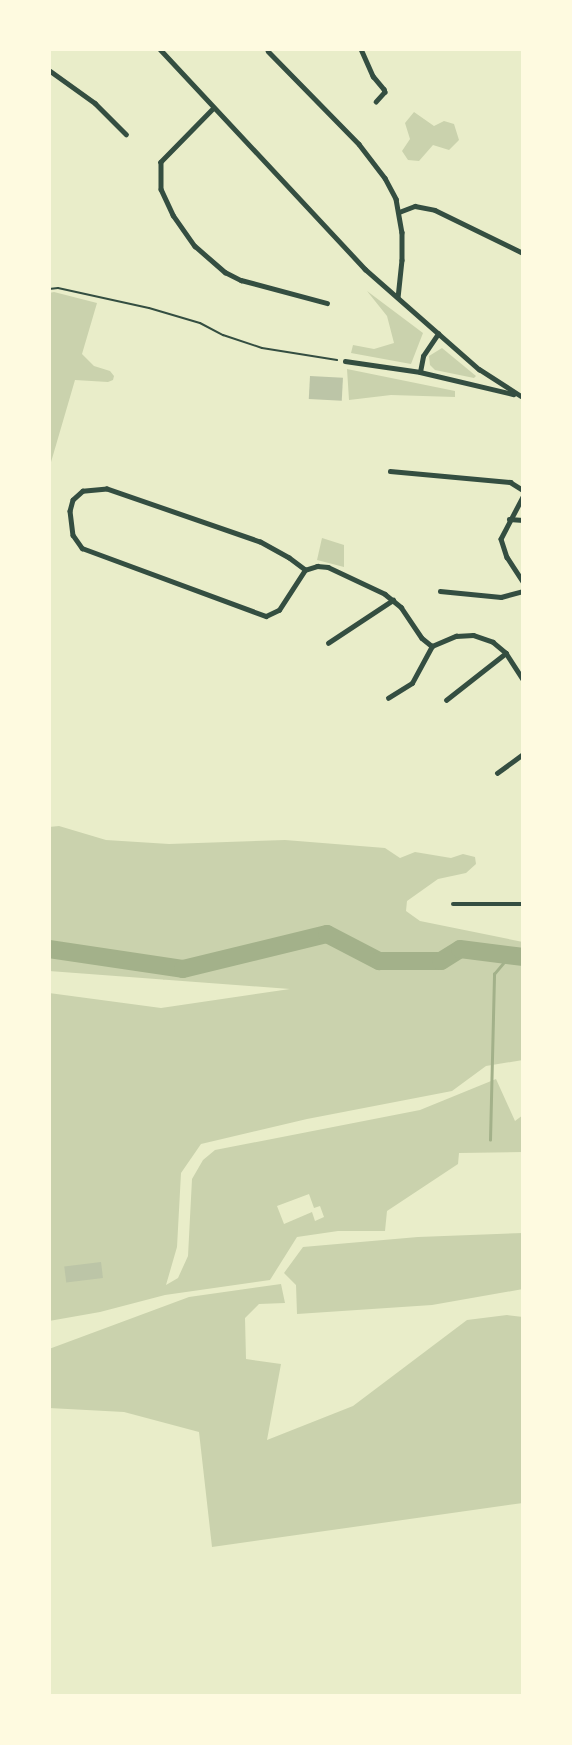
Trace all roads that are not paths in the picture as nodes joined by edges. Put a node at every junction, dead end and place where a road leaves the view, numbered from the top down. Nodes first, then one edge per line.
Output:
1 (160, 49) edge
2 (361, 49) edge
3 (268, 51) dead end
4 (49, 70) edge
5 (376, 102) dead end
6 (214, 108) junction
7 (126, 134) dead end
8 (399, 212) junction
9 (523, 253) edge
10 (397, 298) junction
11 (327, 303) dead end
12 (438, 334) junction
13 (345, 361) road end
14 (420, 372) junction
15 (522, 396) edge
16 (390, 471) dead end
17 (523, 491) edge
18 (523, 497) edge
19 (509, 519) junction
20 (523, 520) edge
21 (304, 570) junction
22 (523, 582) edge
23 (440, 590) dead end
24 (523, 591) edge
25 (393, 600) junction
26 (328, 643) dead end
27 (432, 646) junction
28 (506, 653) junction
29 (523, 679) edge
30 (388, 698) dead end
31 (446, 700) dead end
32 (523, 754) edge
33 (497, 773) dead end
34 (453, 904) dead end
35 (523, 904) edge

1 - 6 street
2 - 5 street
3 - 8 street
4 - 7 street
6 - 10 street
6 - 11 street
8 - 9 street
8 - 10 street
10 - 12 street
12 - 14 street
12 - 15 street
13 - 14 street
14 - 15 street
16 - 17 street
18 - 19 street
19 - 20 street
19 - 22 street
21 - 21 street
21 - 25 street
23 - 24 street
25 - 26 street
25 - 27 street
27 - 28 street
27 - 30 street
28 - 29 street
28 - 31 street
32 - 33 street
34 - 35 street

